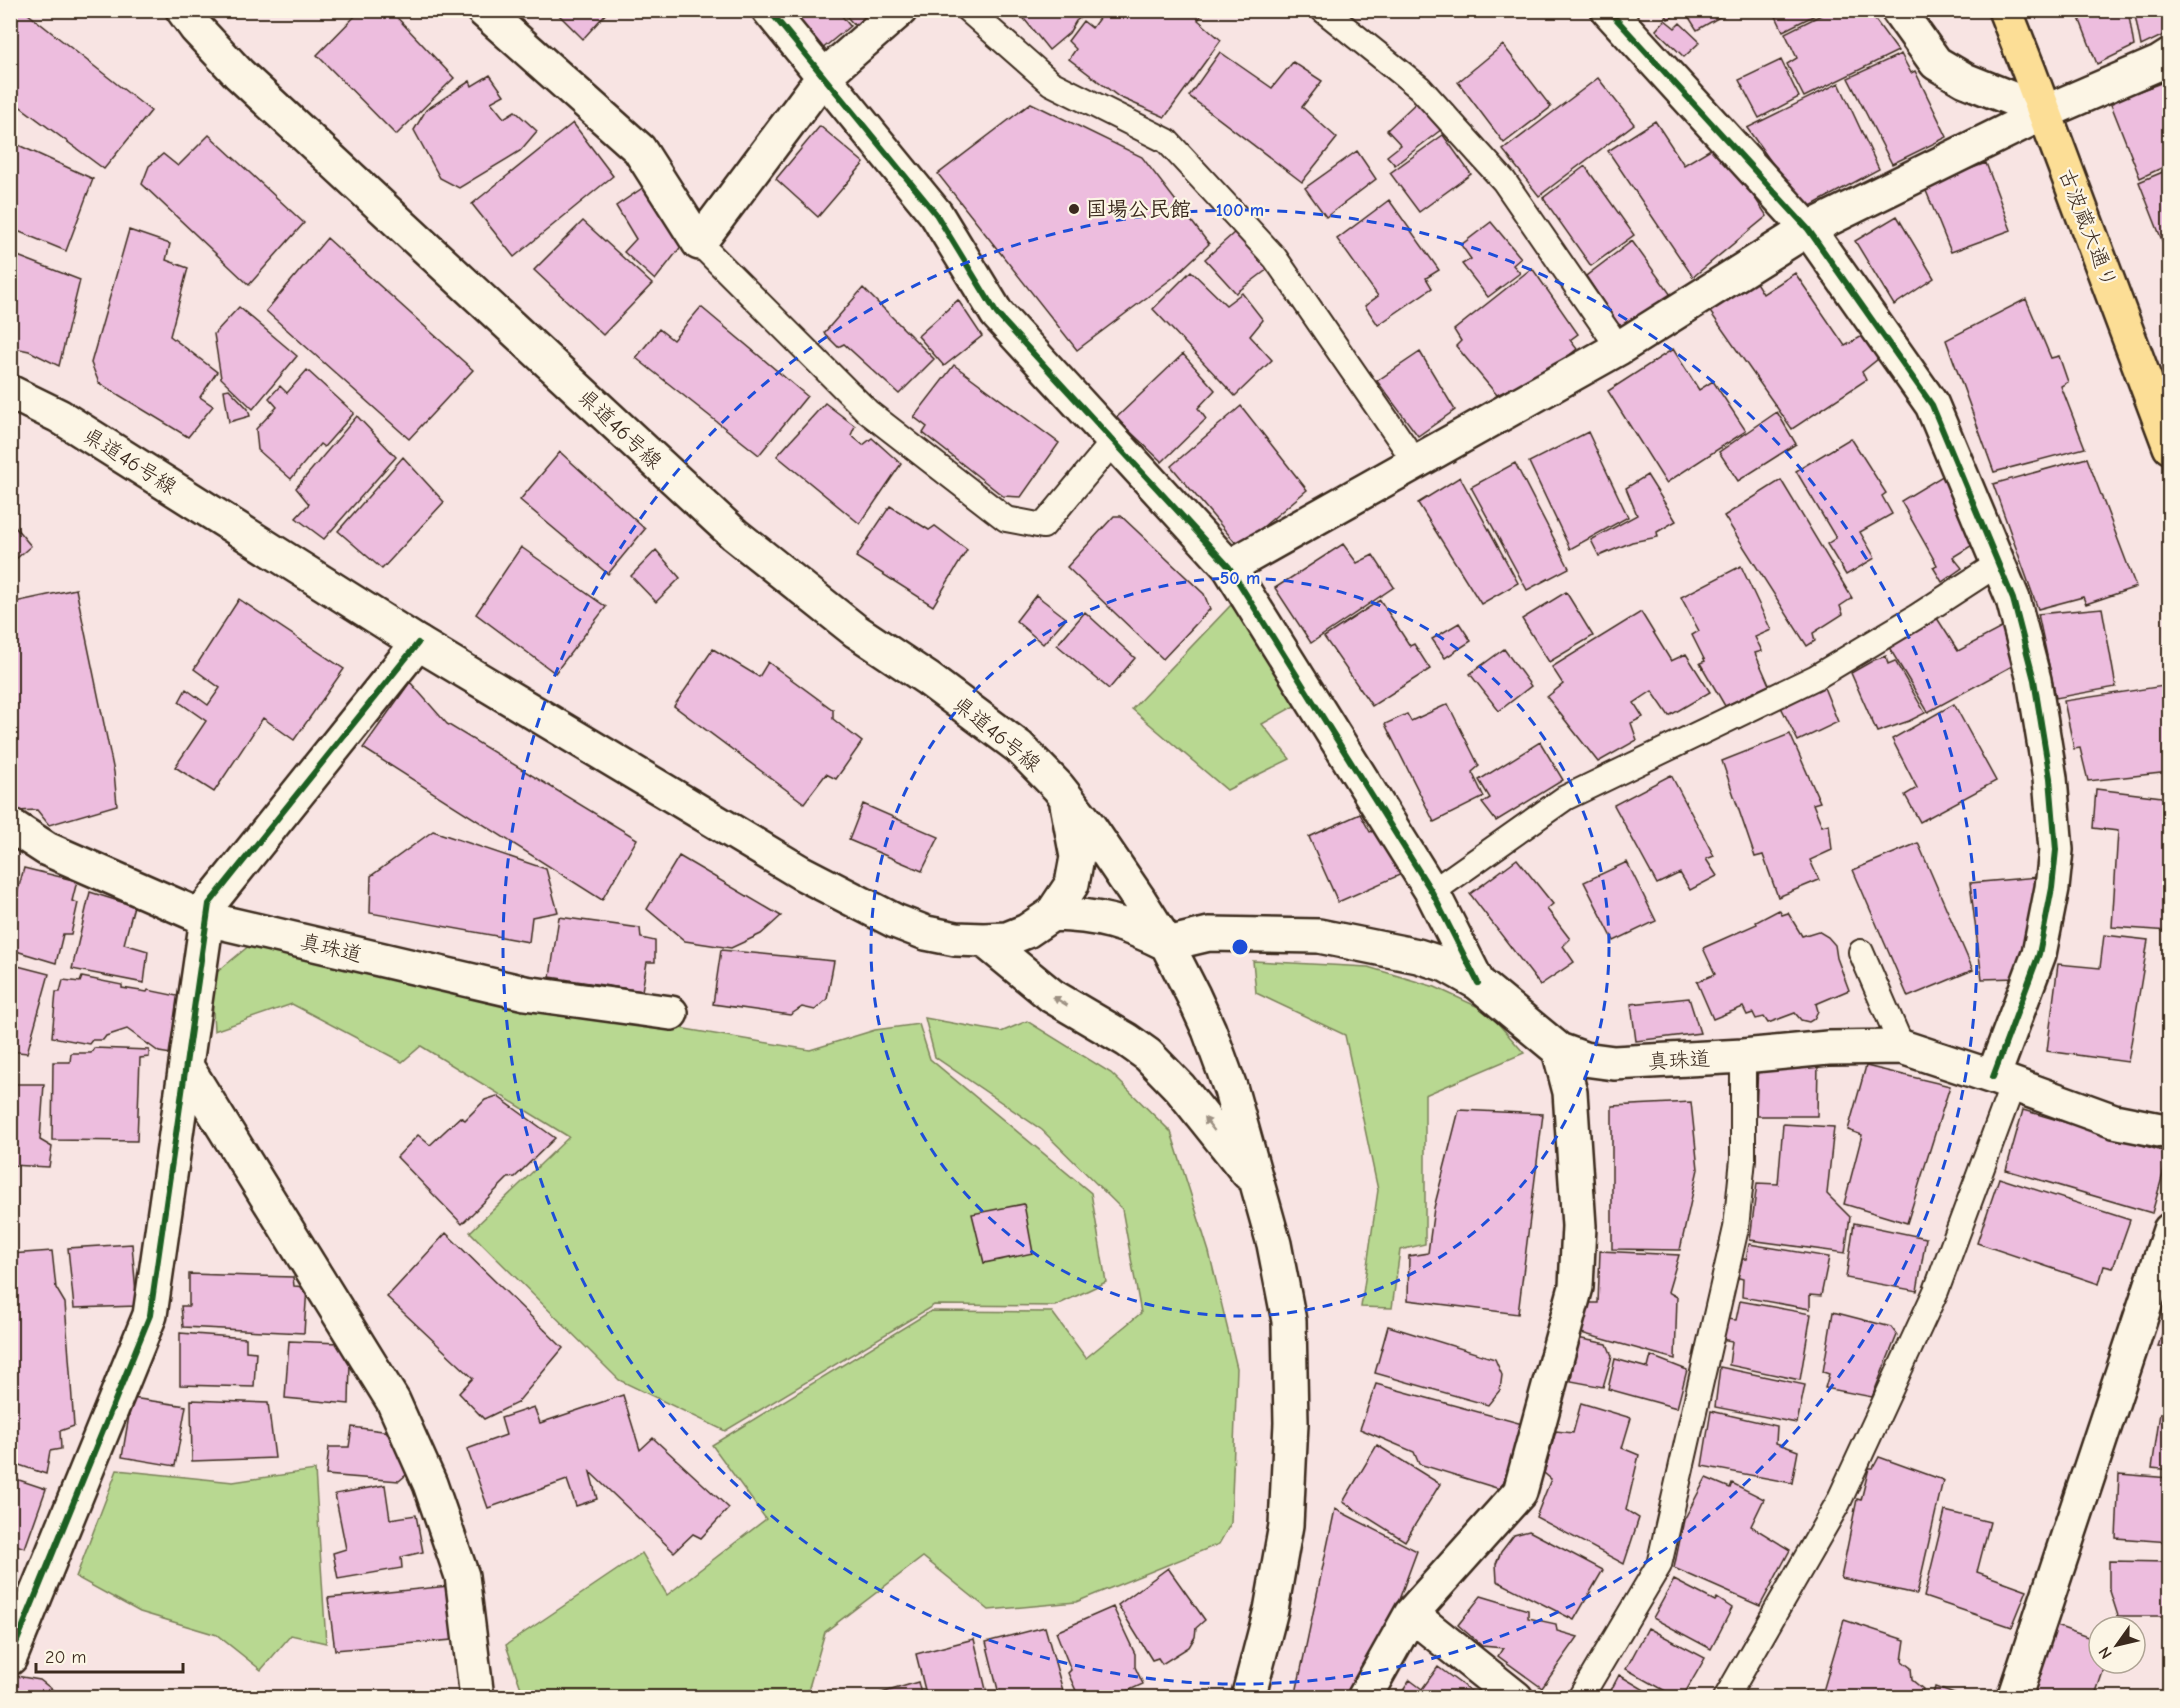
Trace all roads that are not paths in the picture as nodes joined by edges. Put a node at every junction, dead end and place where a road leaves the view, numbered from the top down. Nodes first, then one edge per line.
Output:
1 (183, 10) edge
2 (483, 10) edge
3 (769, 10) edge
4 (900, 10) edge
5 (968, 10) edge
6 (1323, 10) edge
7 (1608, 10) edge
8 (1898, 10) edge
9 (2005, 10) edge
10 (2169, 56) edge
11 (823, 77) junction
12 (2044, 112) junction
13 (1808, 229) junction
14 (699, 243) junction
15 (1619, 348) junction
16 (10, 392) edge
17 (1113, 442) junction
18 (2169, 447) edge
19 (1416, 463) junction
20 (1999, 563) junction
21 (1229, 567) junction
22 (418, 643) junction
23 (1065, 797) junction
24 (10, 825) edge
25 (1432, 892) junction
26 (1052, 914) junction
27 (207, 919) junction
28 (984, 940) junction
29 (1167, 944) junction
30 (1861, 952) dead end
31 (1478, 983) junction
32 (671, 1013) dead end
33 (1902, 1047) junction
34 (1559, 1050) junction
35 (1743, 1056) junction
36 (186, 1066) junction
37 (2003, 1080) junction
38 (2169, 1132) edge
39 (1258, 1186) junction
40 (2169, 1230) edge
41 (1411, 1614) junction
42 (10, 1658) edge
43 (477, 1698) edge
44 (1248, 1698) edge
45 (1365, 1698) edge
46 (1516, 1698) edge
47 (1580, 1698) edge
48 (1726, 1698) edge
49 (2014, 1698) edge

1 - 23 street, 県道46号線
2 - 14 street
3 - 11 street
4 - 11 street
5 - 19 lane
6 - 15 lane
7 - 13 street
8 - 12 street
9 - 12 highway, 古波蔵大通り
10 - 12 street
11 - 14 street
11 - 17 street
12 - 13 street
12 - 18 highway, 古波蔵大通り
13 - 15 street
13 - 20 street
14 - 17 lane
15 - 19 street
16 - 22 street, 県道46号線
17 - 21 street
19 - 21 street
20 - 25 lane
20 - 37 street
21 - 25 street
22 - 27 street
22 - 28 street, 県道46号線
23 - 26 street, 県道46号線
23 - 29 street
24 - 27 street, 真珠道
25 - 31 street
26 - 28 street, 県道46号線
26 - 29 street
27 - 32 street, 真珠道
27 - 36 street
39 -> 28 street
29 - 31 street, 真珠道
29 - 39 street
30 - 33 lane
31 - 34 street, 真珠道
33 - 35 street, 真珠道
33 - 37 street, 真珠道
34 - 35 street, 真珠道
34 - 41 street
35 - 47 lane
36 - 42 street
36 - 43 street
37 - 38 street, 真珠道
37 - 48 lane
39 - 44 street
40 - 49 street
41 - 45 street
41 - 46 street

